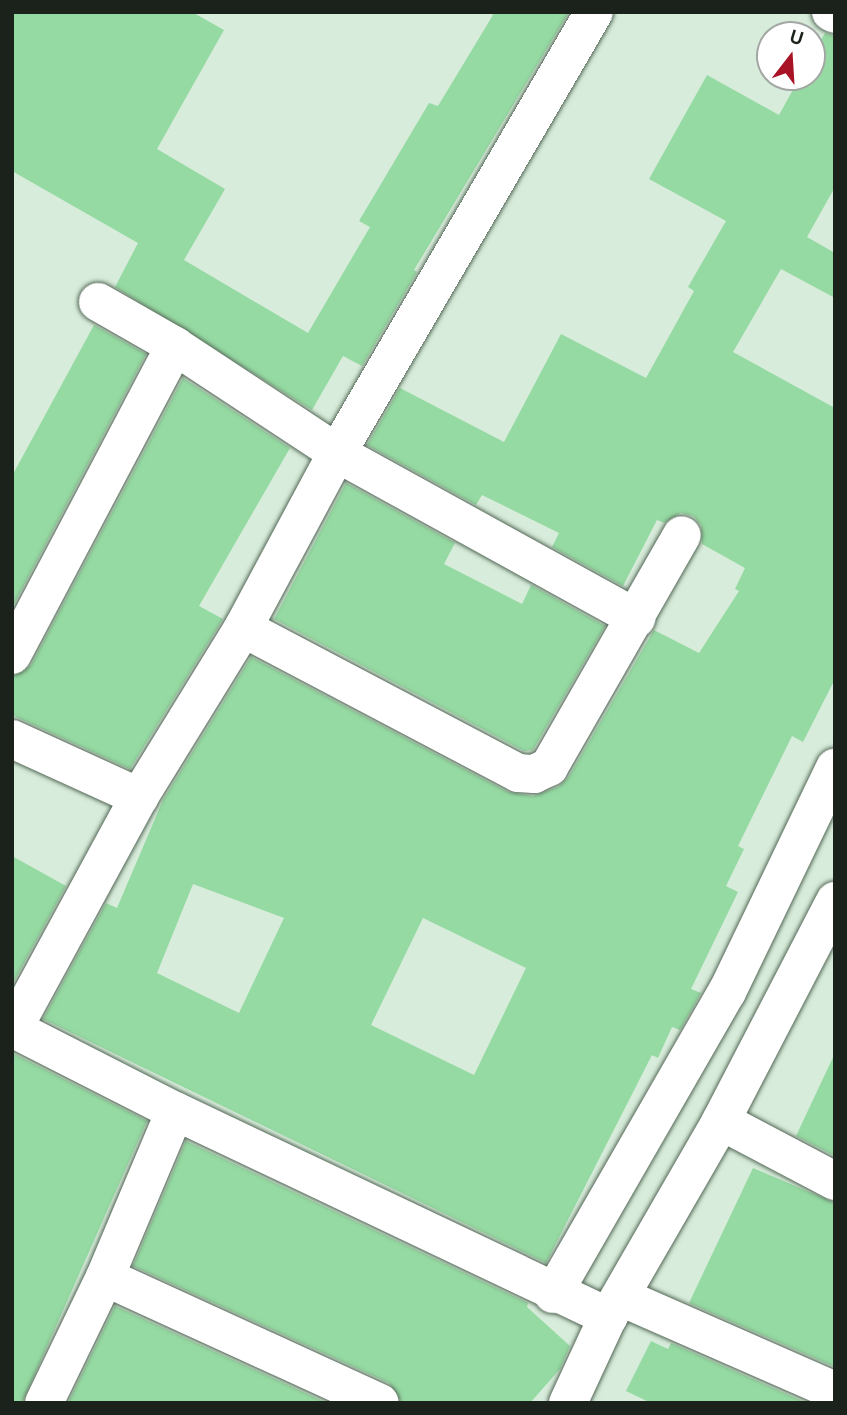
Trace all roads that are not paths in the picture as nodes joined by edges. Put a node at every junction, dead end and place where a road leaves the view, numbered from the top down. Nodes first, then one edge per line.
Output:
1 (594, 12) edge
2 (98, 302) dead end
3 (175, 346) junction
4 (337, 453) junction
5 (682, 535) dead end
6 (636, 618) junction
7 (243, 628) junction
8 (12, 655) edge
9 (12, 738) edge
10 (835, 768) edge
11 (139, 797) junction
12 (835, 901) edge
13 (13, 1029) edge
14 (174, 1111) junction
15 (721, 1121) junction
16 (835, 1181) edge
17 (105, 1277) junction
18 (553, 1294) junction
19 (615, 1307) junction
20 (822, 1393) edge
21 (44, 1403) edge
22 (380, 1403) edge
23 (568, 1403) edge

1 - 4 street
2 - 3 street
3 - 4 street
3 - 8 street
4 - 6 street
4 - 7 street
5 - 6 street
6 - 7 street
7 - 11 street
9 - 11 street
10 - 18 street
11 - 13 street
12 - 15 street
13 - 14 street
14 - 17 street
14 - 18 street
15 - 16 street
15 - 19 street
17 - 21 street
17 - 22 street
18 - 19 street
19 - 20 street
19 - 23 street

